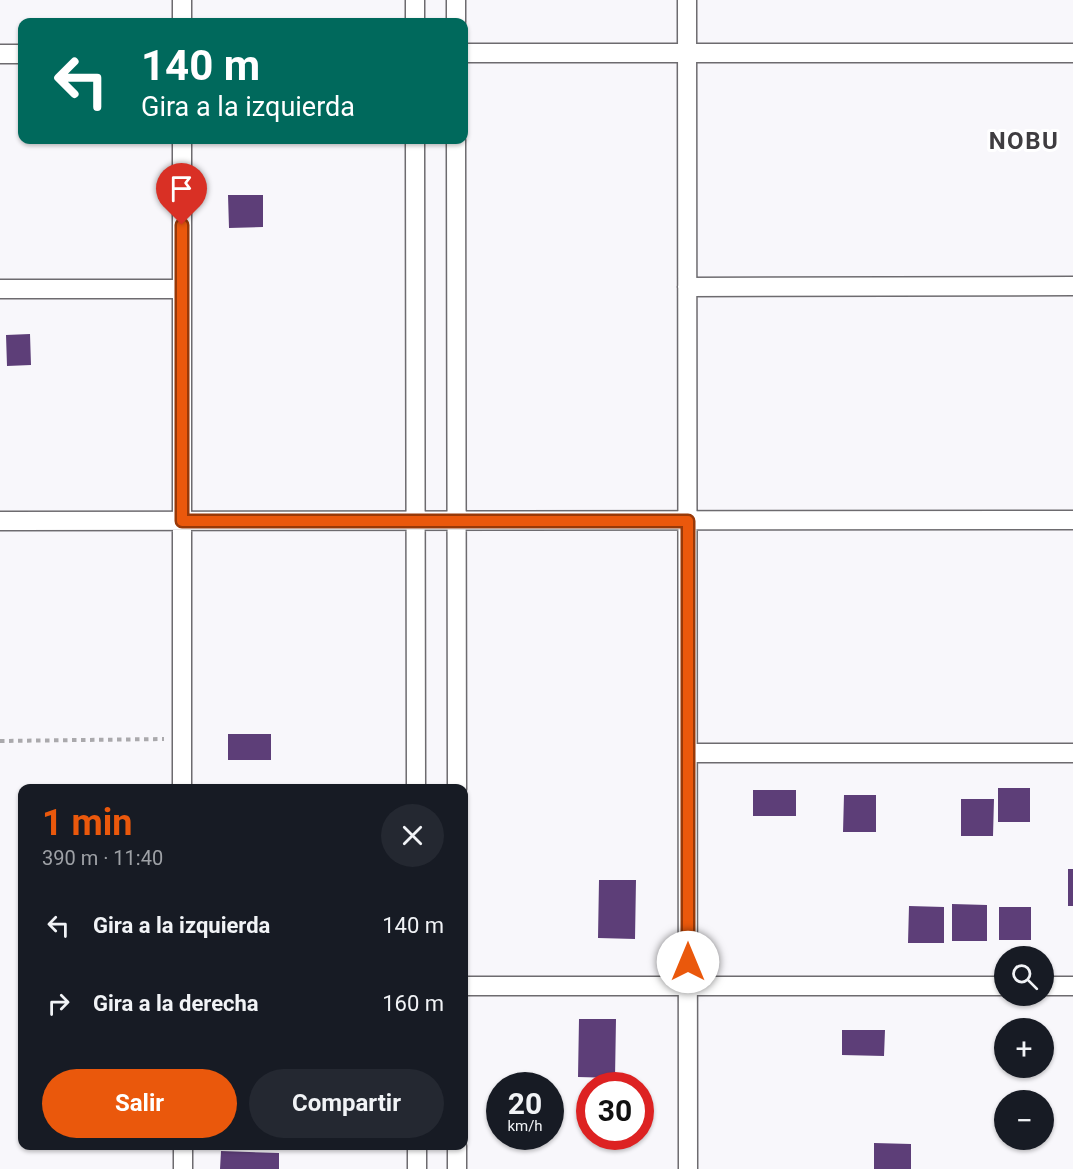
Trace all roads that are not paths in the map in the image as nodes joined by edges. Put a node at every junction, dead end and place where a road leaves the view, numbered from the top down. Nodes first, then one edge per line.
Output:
1 (182, 0) edge
2 (415, 0) edge
3 (456, 0) edge
4 (687, 0) edge
5 (182, 18) edge
6 (415, 18) edge
7 (456, 18) edge
8 (468, 53) edge
9 (687, 53) junction
10 (1073, 53) edge
11 (0, 54) edge
12 (18, 54) edge
13 (182, 144) edge
14 (415, 144) edge
15 (456, 144) edge
16 (1073, 286) edge
17 (687, 287) junction
18 (0, 289) edge
19 (182, 289) junction
20 (1073, 520) edge
21 (0, 521) edge
22 (182, 521) junction
23 (415, 521) junction
24 (457, 521) junction
25 (688, 521) junction
26 (688, 753) junction
27 (1073, 753) edge
28 (183, 784) edge
29 (416, 784) edge
30 (457, 784) edge
31 (468, 986) edge
32 (688, 986) junction
33 (994, 986) edge
34 (1054, 986) edge
35 (1073, 986) edge
36 (183, 1150) edge
37 (417, 1150) edge
38 (457, 1150) edge
39 (183, 1169) edge
40 (417, 1169) edge
41 (457, 1169) edge
42 (688, 1169) edge

1 - 5 street
2 - 6 street
3 - 7 street
4 - 9 street
8 - 9 street
9 - 10 street
9 - 17 street
11 - 12 street
13 - 19 street
14 - 23 street
15 - 24 street
16 - 17 street
17 - 25 street
18 - 19 street
19 - 22 street
20 - 25 street
21 - 22 street
22 - 23 street
22 - 28 street
23 - 24 street
23 - 29 street
24 - 25 street
24 - 30 street
25 - 26 street
26 - 27 street
26 - 32 street
31 - 32 street
32 - 33 street
32 - 42 street
34 - 35 street
36 - 39 street
37 - 40 street
38 - 41 street

